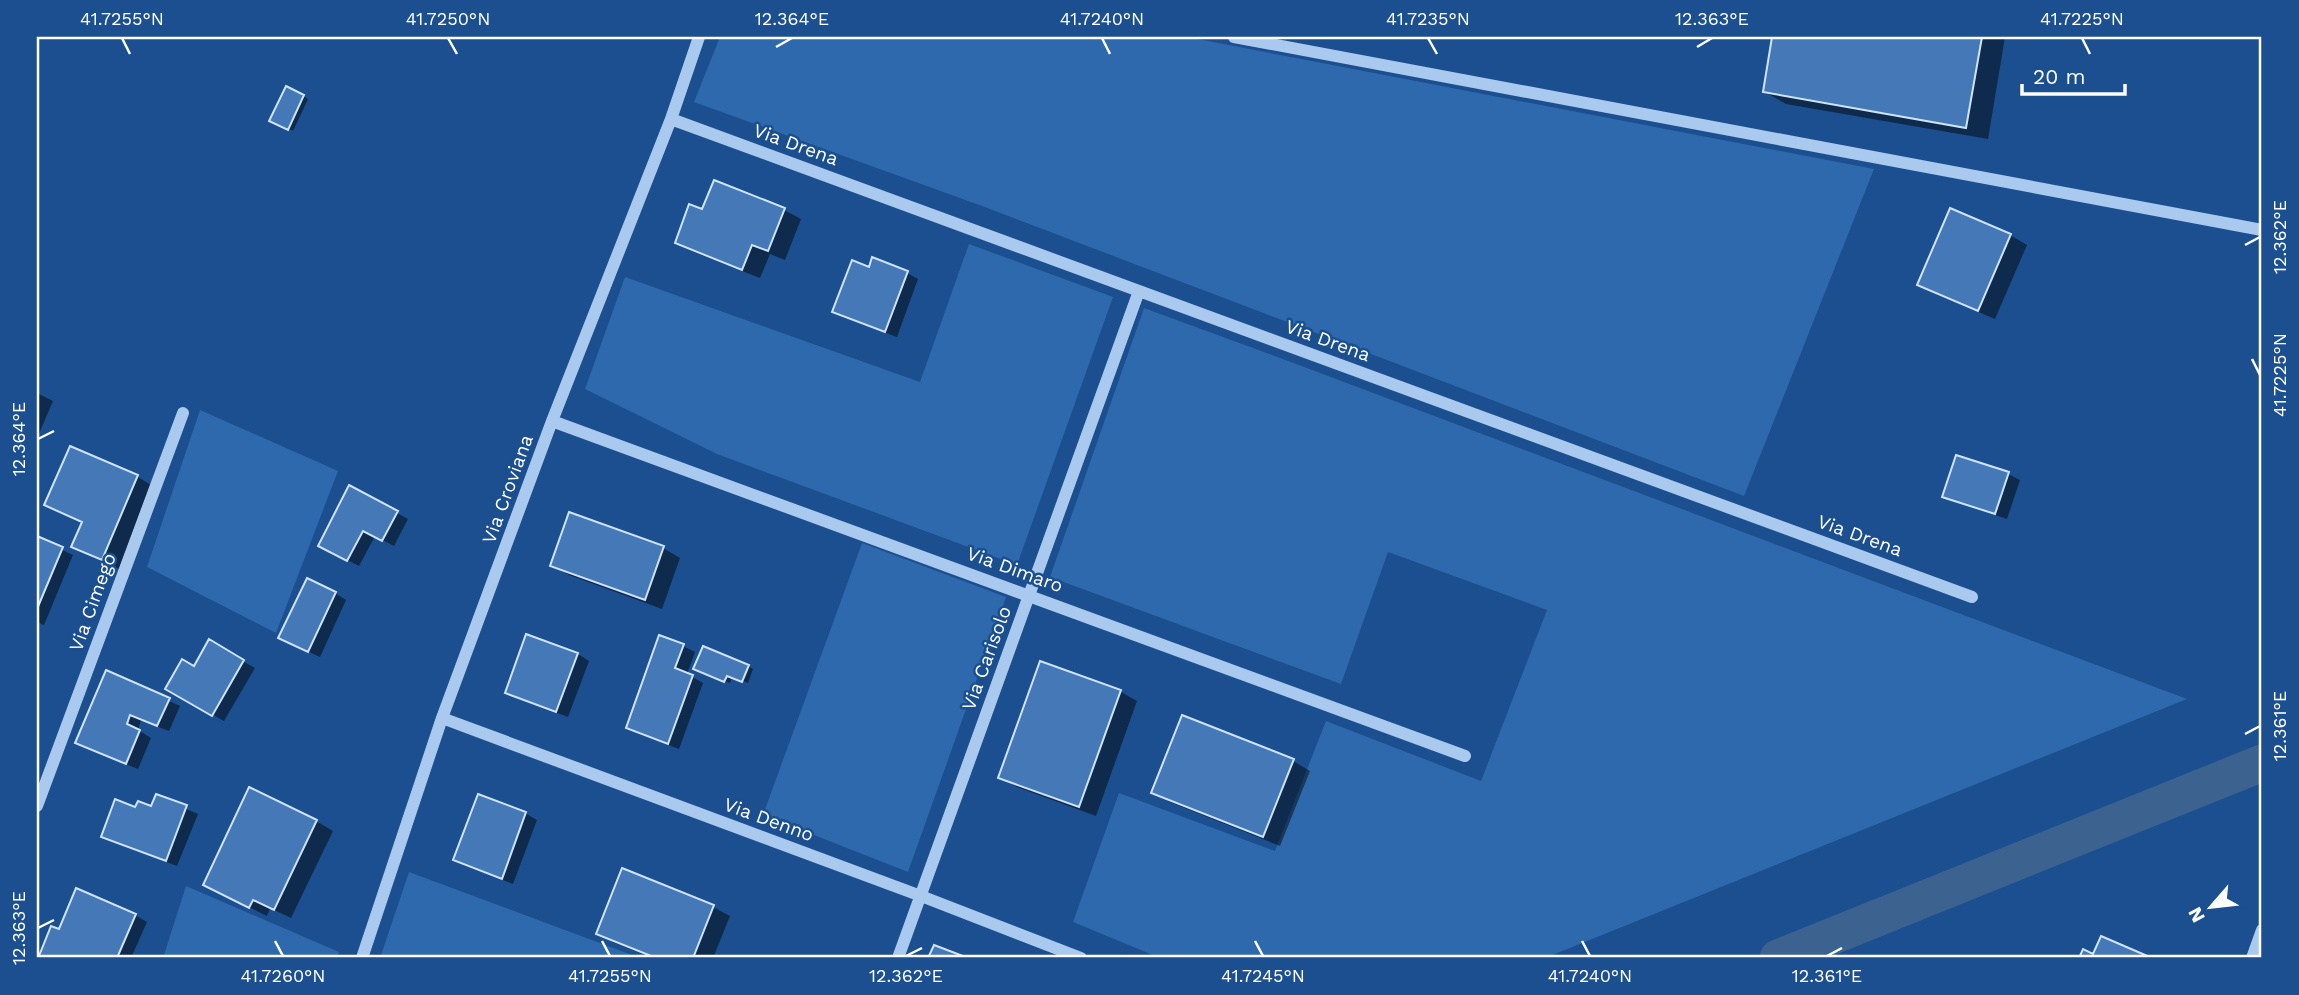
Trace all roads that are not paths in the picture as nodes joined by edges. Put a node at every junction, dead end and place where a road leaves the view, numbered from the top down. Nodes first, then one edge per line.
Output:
1 (699, 37) edge
2 (1234, 37) edge
3 (671, 119) junction
4 (2262, 230) edge
5 (1139, 291) junction
6 (183, 413) dead end
7 (552, 421) junction
8 (1030, 595) junction
9 (1972, 597) dead end
10 (442, 718) junction
11 (1465, 756) dead end
12 (37, 806) edge
13 (921, 896) junction
14 (2262, 929) edge
15 (362, 958) edge
16 (898, 958) edge
17 (1081, 958) edge
18 (2252, 958) edge

1 - 3 street, Via Croviana
2 - 4 street
3 - 5 street, Via Drena
3 - 7 street, Via Croviana
5 - 8 street, Via Carisolo
5 - 9 street, Via Drena
6 - 12 street, Via Cimego
7 - 8 street, Via Dimaro
7 - 10 street, Via Croviana
8 - 11 street, Via Dimaro
8 - 13 street, Via Carisolo
10 - 13 street, Via Denno
10 - 15 street, Via Croviana
13 - 16 street, Via Carisolo
13 - 17 street, Via Denno
14 - 18 street

